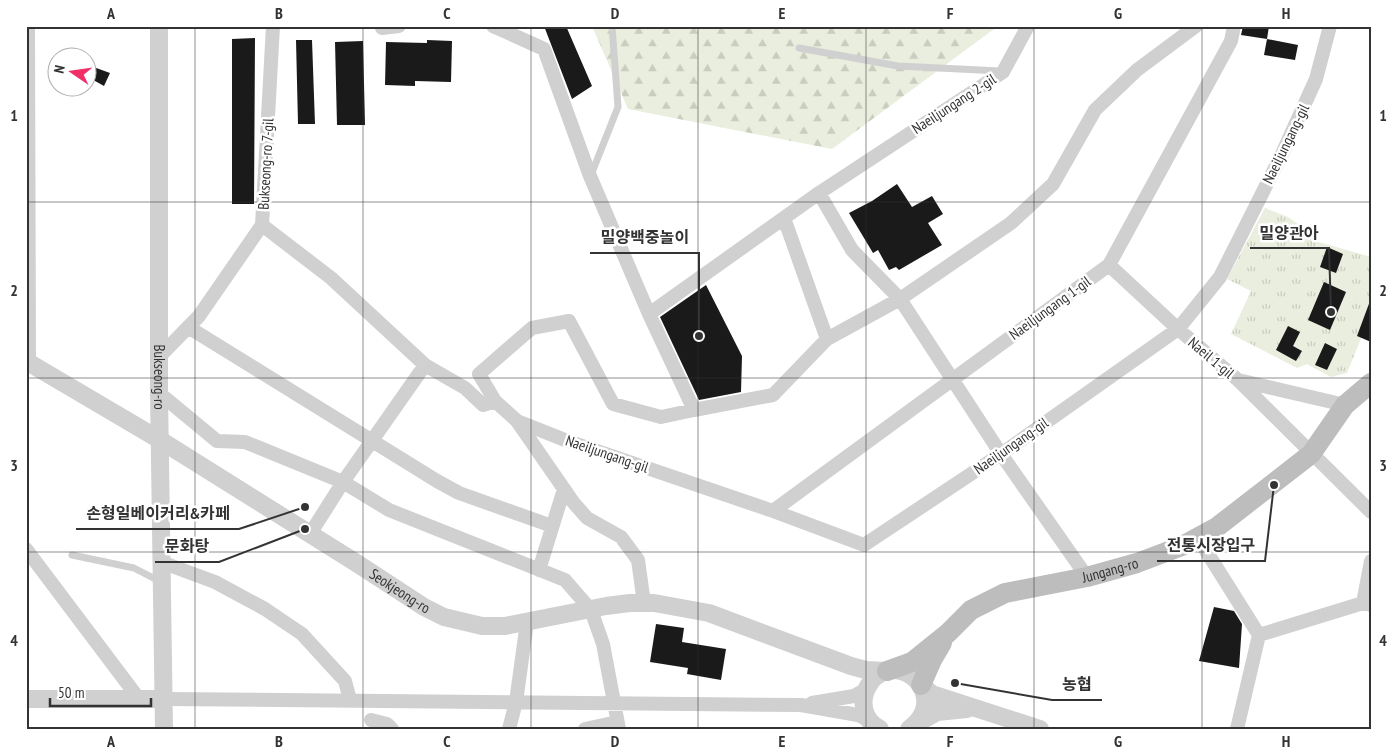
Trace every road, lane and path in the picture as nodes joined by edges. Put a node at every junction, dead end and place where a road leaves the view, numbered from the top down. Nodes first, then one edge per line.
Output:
1 (28, 26) edge
2 (159, 26) edge
3 (273, 26) edge
4 (382, 26) edge
5 (398, 26) edge
6 (493, 26) edge
7 (612, 26) edge
8 (1028, 26) edge
9 (1196, 26) edge
10 (1234, 26) edge
11 (1330, 26) edge
12 (799, 48) dead end
13 (1003, 72) junction
14 (590, 176) junction
15 (819, 193) junction
16 (784, 218) junction
17 (262, 225) junction
18 (1109, 265) junction
19 (900, 299) junction
20 (649, 314) junction
21 (188, 327) junction
22 (1178, 329) junction
23 (826, 339) junction
24 (160, 356) junction
25 (28, 362) edge
26 (425, 365) junction
27 (952, 379) junction
28 (1238, 380) junction
29 (1371, 383) edge
30 (159, 393) junction
31 (495, 401) junction
32 (1345, 405) junction
33 (694, 410) junction
34 (517, 421) junction
35 (160, 440) junction
36 (372, 440) junction
37 (1001, 454) junction
38 (1311, 454) junction
39 (343, 482) junction
40 (564, 489) junction
41 (773, 511) junction
42 (1371, 512) edge
43 (552, 526) junction
44 (310, 534) junction
45 (1198, 538) junction
46 (26, 549) edge
47 (72, 555) dead end
48 (1371, 561) edge
49 (161, 562) junction
50 (33, 568) edge
51 (539, 570) junction
52 (1087, 577) junction
53 (162, 582) junction
54 (644, 603) junction
55 (1367, 604) edge
56 (591, 610) junction
57 (527, 622) junction
58 (948, 633) junction
59 (1259, 635) junction
60 (820, 655) junction
61 (887, 671) junction
62 (921, 685) junction
63 (865, 690) junction
64 (26, 699) edge
65 (139, 699) junction
66 (163, 699) junction
67 (350, 700) junction
68 (516, 702) junction
69 (614, 703) junction
70 (801, 704) junction
71 (972, 708) junction
72 (371, 720) dead end
73 (618, 725) edge
74 (872, 726) edge
75 (913, 726) edge
76 (164, 729) edge
77 (392, 729) edge
78 (509, 729) edge
79 (585, 729) edge
80 (1040, 729) edge
81 (1237, 729) edge

1 - 25 street
2 - 24 street, Bukseong-ro
3 - 17 street, Bukseong-ro 7-gil
4 - 5 street
6 - 14 street
7 - 14 lane
8 - 13 street
9 - 19 street
10 - 18 street, Naeiljungang 1-gil
11 - 22 street, Naeiljungang-gil
12 - 13 lane, Naeiljungang 2-gil
13 - 15 street, Naeiljungang 2-gil
14 - 20 street
15 - 16 street, Naeiljungang 2-gil
15 - 19 street
16 - 20 street, Naeiljungang 2-gil
16 - 23 street
17 - 21 street, Bukseong-ro 7-gil
17 - 26 street
18 - 22 street, Naeil 1-gil
18 - 27 street, Naeiljungang 1-gil
19 - 23 street
19 - 27 street
20 - 33 street
21 - 24 street, Bukseong-ro 7-gil
21 - 36 street
22 - 28 street, Naeil 1-gil
22 - 37 street, Naeiljungang-gil
23 - 33 street
24 - 30 street, Bukseong-ro
25 - 35 street, Seokjeong-ro
26 - 31 street
26 - 36 street
27 - 37 street
27 - 41 street, Naeiljungang 1-gil
28 - 32 street
28 - 38 street, Naeil 1-gil
29 - 32 main road, Jungang-ro
30 - 35 street, Bukseong-ro
30 - 39 street
31 - 33 street
31 - 34 street
32 - 38 main road, Jungang-ro
34 - 40 street
34 - 41 street, Naeiljungang-gil
35 - 44 street, Seokjeong-ro
35 - 49 street, Bukseong-ro
36 - 39 street
36 - 43 street
37 - 41 street, Naeiljungang-gil
37 - 52 street
38 - 42 street, Naeil 1-gil
38 - 45 main road, Jungang-ro
39 - 44 street
39 - 51 street
40 - 43 street
40 - 54 street
43 - 51 street
44 - 57 street, Seokjeong-ro
45 - 52 main road, Jungang-ro
45 - 59 street
46 - 50 street
47 - 53 lane
48 - 55 street
49 - 53 street, Bukseong-ro
49 - 67 street
50 - 65 street
51 - 56 street
52 - 58 main road, Jungang-ro
53 - 66 street, Bukseong-ro
54 - 56 street, Seokjeong-ro
54 - 60 street, Seokjeong-ro
55 - 59 street
56 - 57 street, Seokjeong-ro
56 - 69 street
57 - 68 street
58 - 61 main road
58 - 62 main road
59 - 81 street
60 - 61 street
60 - 63 street
61 - 62 street
61 - 63 street
62 - 71 street
62 - 75 street
63 - 70 street
63 - 74 street
64 - 65 street
65 - 66 street
66 - 67 street
66 - 76 street, Bukseong-ro
67 - 68 street
68 - 69 street
68 - 78 street
69 - 70 street
69 - 73 street
70 - 74 street
71 - 75 street
71 - 80 street
72 - 77 street
73 - 79 street

